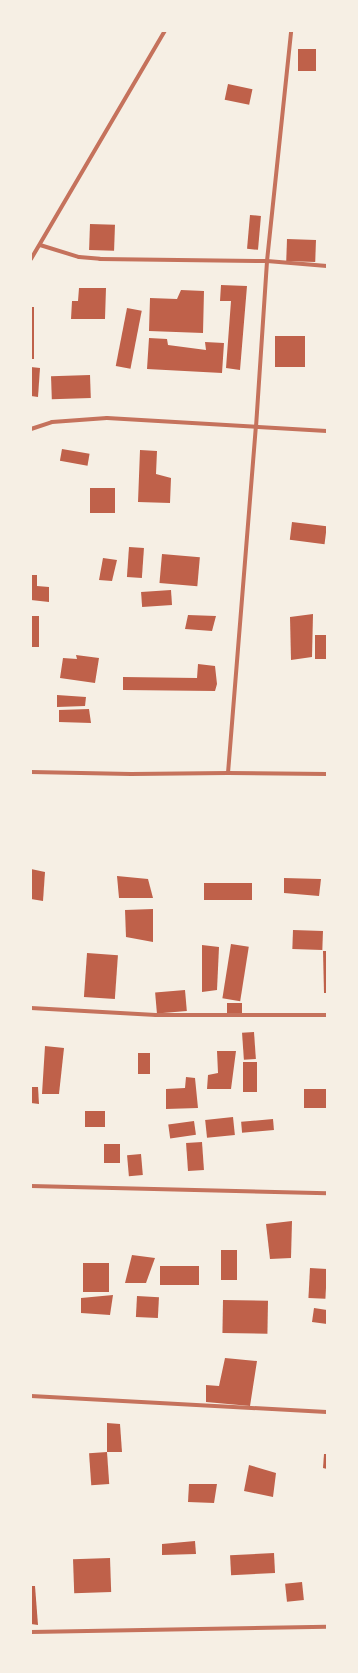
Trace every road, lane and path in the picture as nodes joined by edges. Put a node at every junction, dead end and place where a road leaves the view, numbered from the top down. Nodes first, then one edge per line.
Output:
1 (165, 31) edge
2 (291, 31) edge
3 (40, 245) junction
4 (31, 259) edge
5 (267, 261) junction
6 (327, 266) edge
7 (256, 427) junction
8 (31, 429) edge
9 (327, 431) edge
10 (31, 772) edge
11 (228, 772) junction
12 (327, 774) edge
13 (31, 1008) edge
14 (327, 1015) edge
15 (31, 1186) edge
16 (327, 1193) edge
17 (31, 1396) edge
18 (327, 1412) edge
19 (327, 1627) edge
20 (31, 1632) edge

1 - 3 street
2 - 5 street
3 - 4 street
3 - 5 street
5 - 6 street
5 - 7 street
7 - 8 street
7 - 9 street
7 - 11 street
10 - 11 street
11 - 12 street
13 - 14 street
15 - 16 street
17 - 18 street
19 - 20 street

